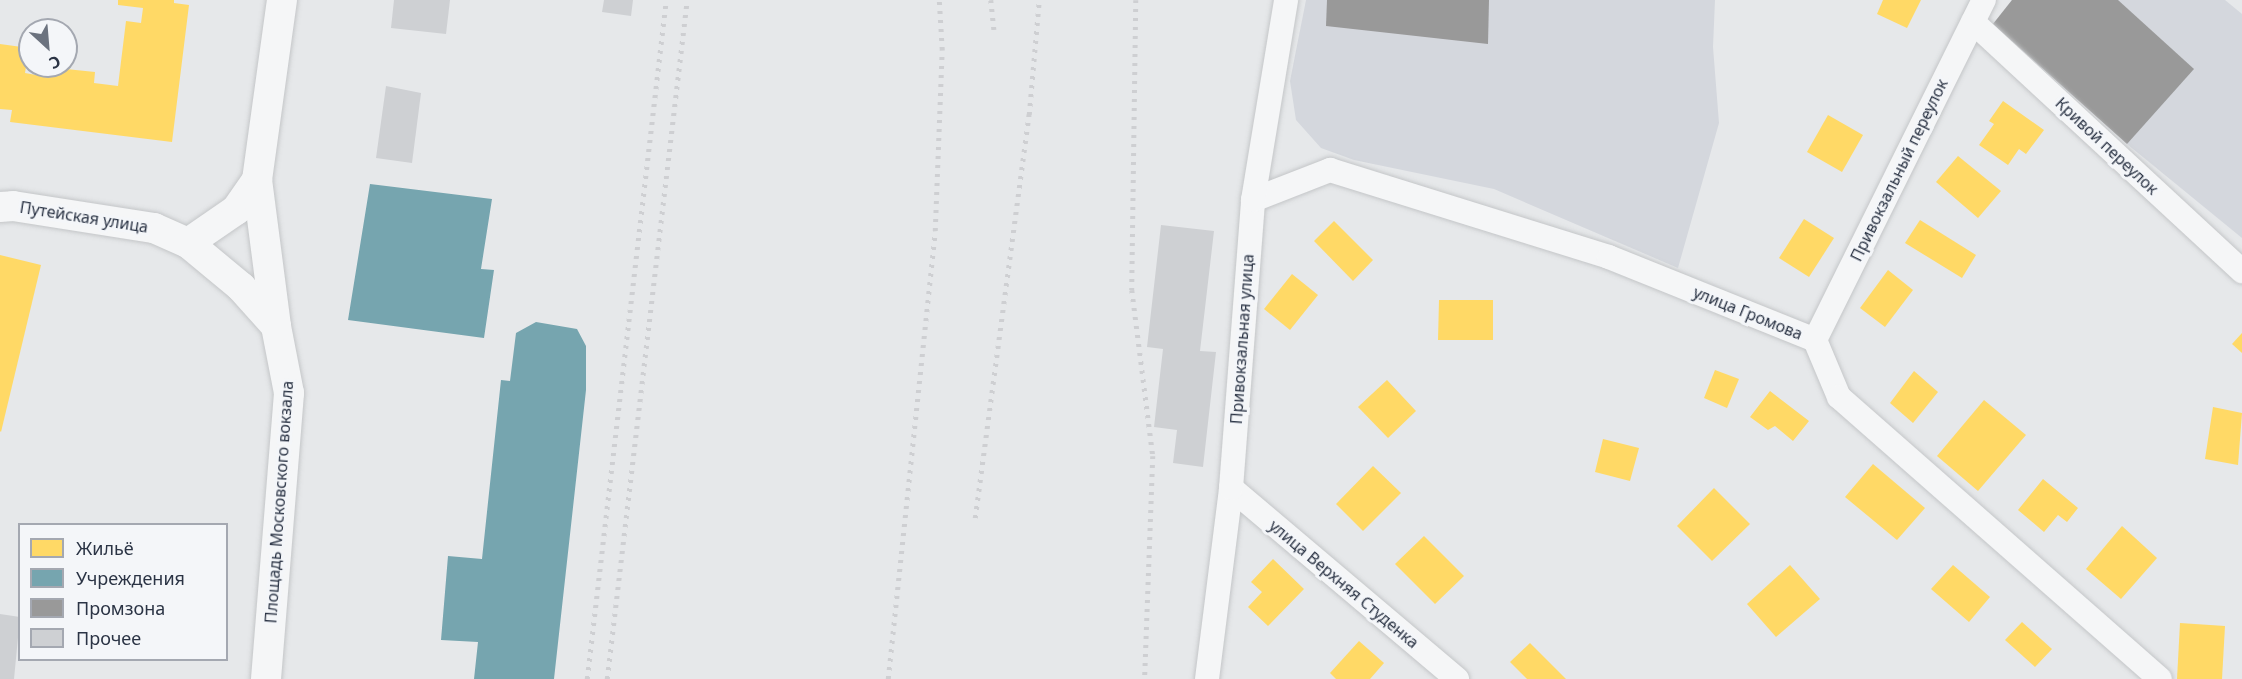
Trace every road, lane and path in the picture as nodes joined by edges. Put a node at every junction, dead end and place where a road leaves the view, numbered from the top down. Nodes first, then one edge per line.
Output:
1 (282, 0) edge
2 (1286, 0) edge
3 (1984, 0) edge
4 (1973, 21) junction
5 (257, 180) junction
6 (1252, 200) junction
7 (0, 207) edge
8 (188, 243) junction
9 (2242, 271) edge
10 (276, 326) junction
11 (1815, 340) junction
12 (1231, 488) junction
13 (266, 679) edge
14 (1207, 679) edge
15 (1457, 679) edge
16 (2160, 679) edge

1 - 5 street
2 - 6 street, Привокзальная улица
3 - 4 street, Привокзальный переулок
4 - 9 street, Кривой переулок
4 - 11 street, Привокзальный переулок
5 - 8 street
5 - 10 street, Площадь Московского вокзала
6 - 11 street, улица Громова
6 - 12 street, Привокзальная улица
7 - 8 street, Путейская улица
8 - 10 street, Путейская улица
10 - 13 street, Площадь Московского вокзала
11 - 16 street, улица Громова
12 - 14 street, Привокзальная улица
12 - 15 street, улица Верхняя Cтуденка

